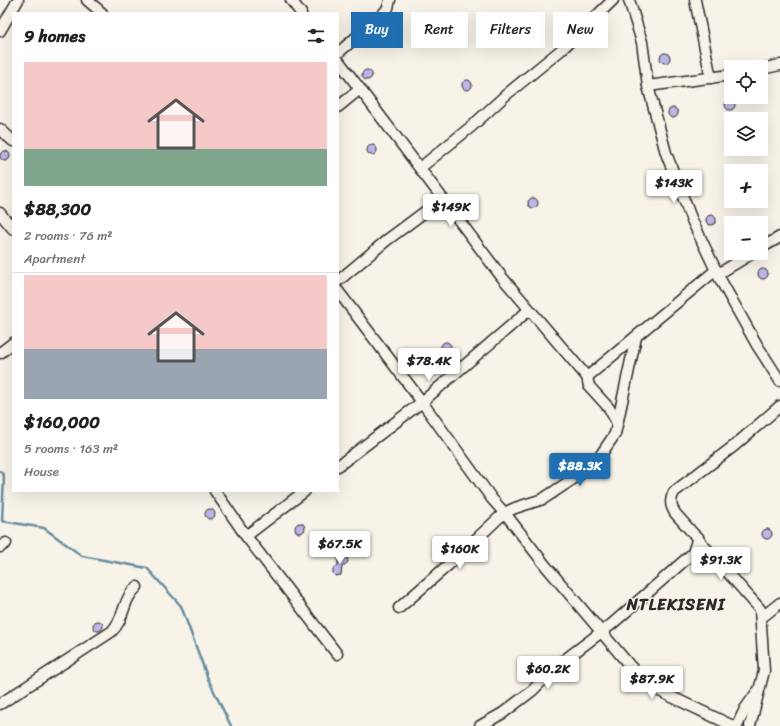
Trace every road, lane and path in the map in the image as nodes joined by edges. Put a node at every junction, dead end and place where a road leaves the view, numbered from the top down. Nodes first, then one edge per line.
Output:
1 (18, 0) edge
2 (87, 0) edge
3 (291, 0) edge
4 (390, 0) edge
5 (613, 0) edge
6 (629, 0) edge
7 (695, 0) edge
8 (101, 12) edge
9 (299, 12) edge
10 (0, 31) edge
11 (339, 52) edge
12 (339, 61) edge
13 (780, 65) edge
14 (768, 68) edge
15 (724, 76) edge
16 (711, 78) junction
17 (648, 86) junction
18 (360, 89) junction
19 (339, 106) edge
20 (0, 129) edge
21 (12, 140) edge
22 (420, 168) junction
23 (442, 199) junction
24 (0, 213) edge
25 (12, 228) edge
26 (780, 237) edge
27 (768, 244) edge
28 (740, 260) edge
29 (717, 272) junction
30 (339, 280) edge
31 (339, 292) edge
32 (529, 310) junction
33 (636, 337) junction
34 (12, 344) edge
35 (0, 353) edge
36 (588, 377) junction
37 (780, 381) edge
38 (422, 402) junction
39 (780, 406) edge
40 (617, 423) junction
41 (339, 465) edge
42 (216, 492) edge
43 (304, 492) edge
44 (504, 513) junction
45 (246, 536) junction
46 (698, 537) junction
47 (137, 587) dead end
48 (780, 603) edge
49 (399, 608) dead end
50 (761, 618) junction
51 (602, 632) junction
52 (337, 654) dead end
53 (761, 685) junction
54 (0, 704) edge
55 (480, 726) edge
56 (733, 726) edge
57 (737, 726) edge
58 (750, 726) edge

1 - 10 street
2 - 8 street
3 - 9 street
4 - 11 street
5 - 22 street
6 - 17 street
7 - 16 street
12 - 18 street
13 - 14 street
15 - 16 street
16 - 17 street
17 - 29 street
18 - 19 street
18 - 22 street
20 - 21 street
22 - 23 street
23 - 30 street
23 - 32 street
24 - 25 street
26 - 27 street
28 - 29 street
29 - 33 street
29 - 37 street
31 - 38 street
32 - 36 street
32 - 38 street
33 - 36 street
33 - 40 street
34 - 35 street
36 - 40 street
38 - 41 street
38 - 44 street
39 - 46 street
40 - 44 street
42 - 45 street
43 - 45 street
44 - 49 street
44 - 51 street
45 - 52 street
46 - 50 street
46 - 51 street
47 - 54 street
48 - 50 street
50 - 53 street
51 - 55 street
51 - 56 street
53 - 57 street
53 - 58 street

